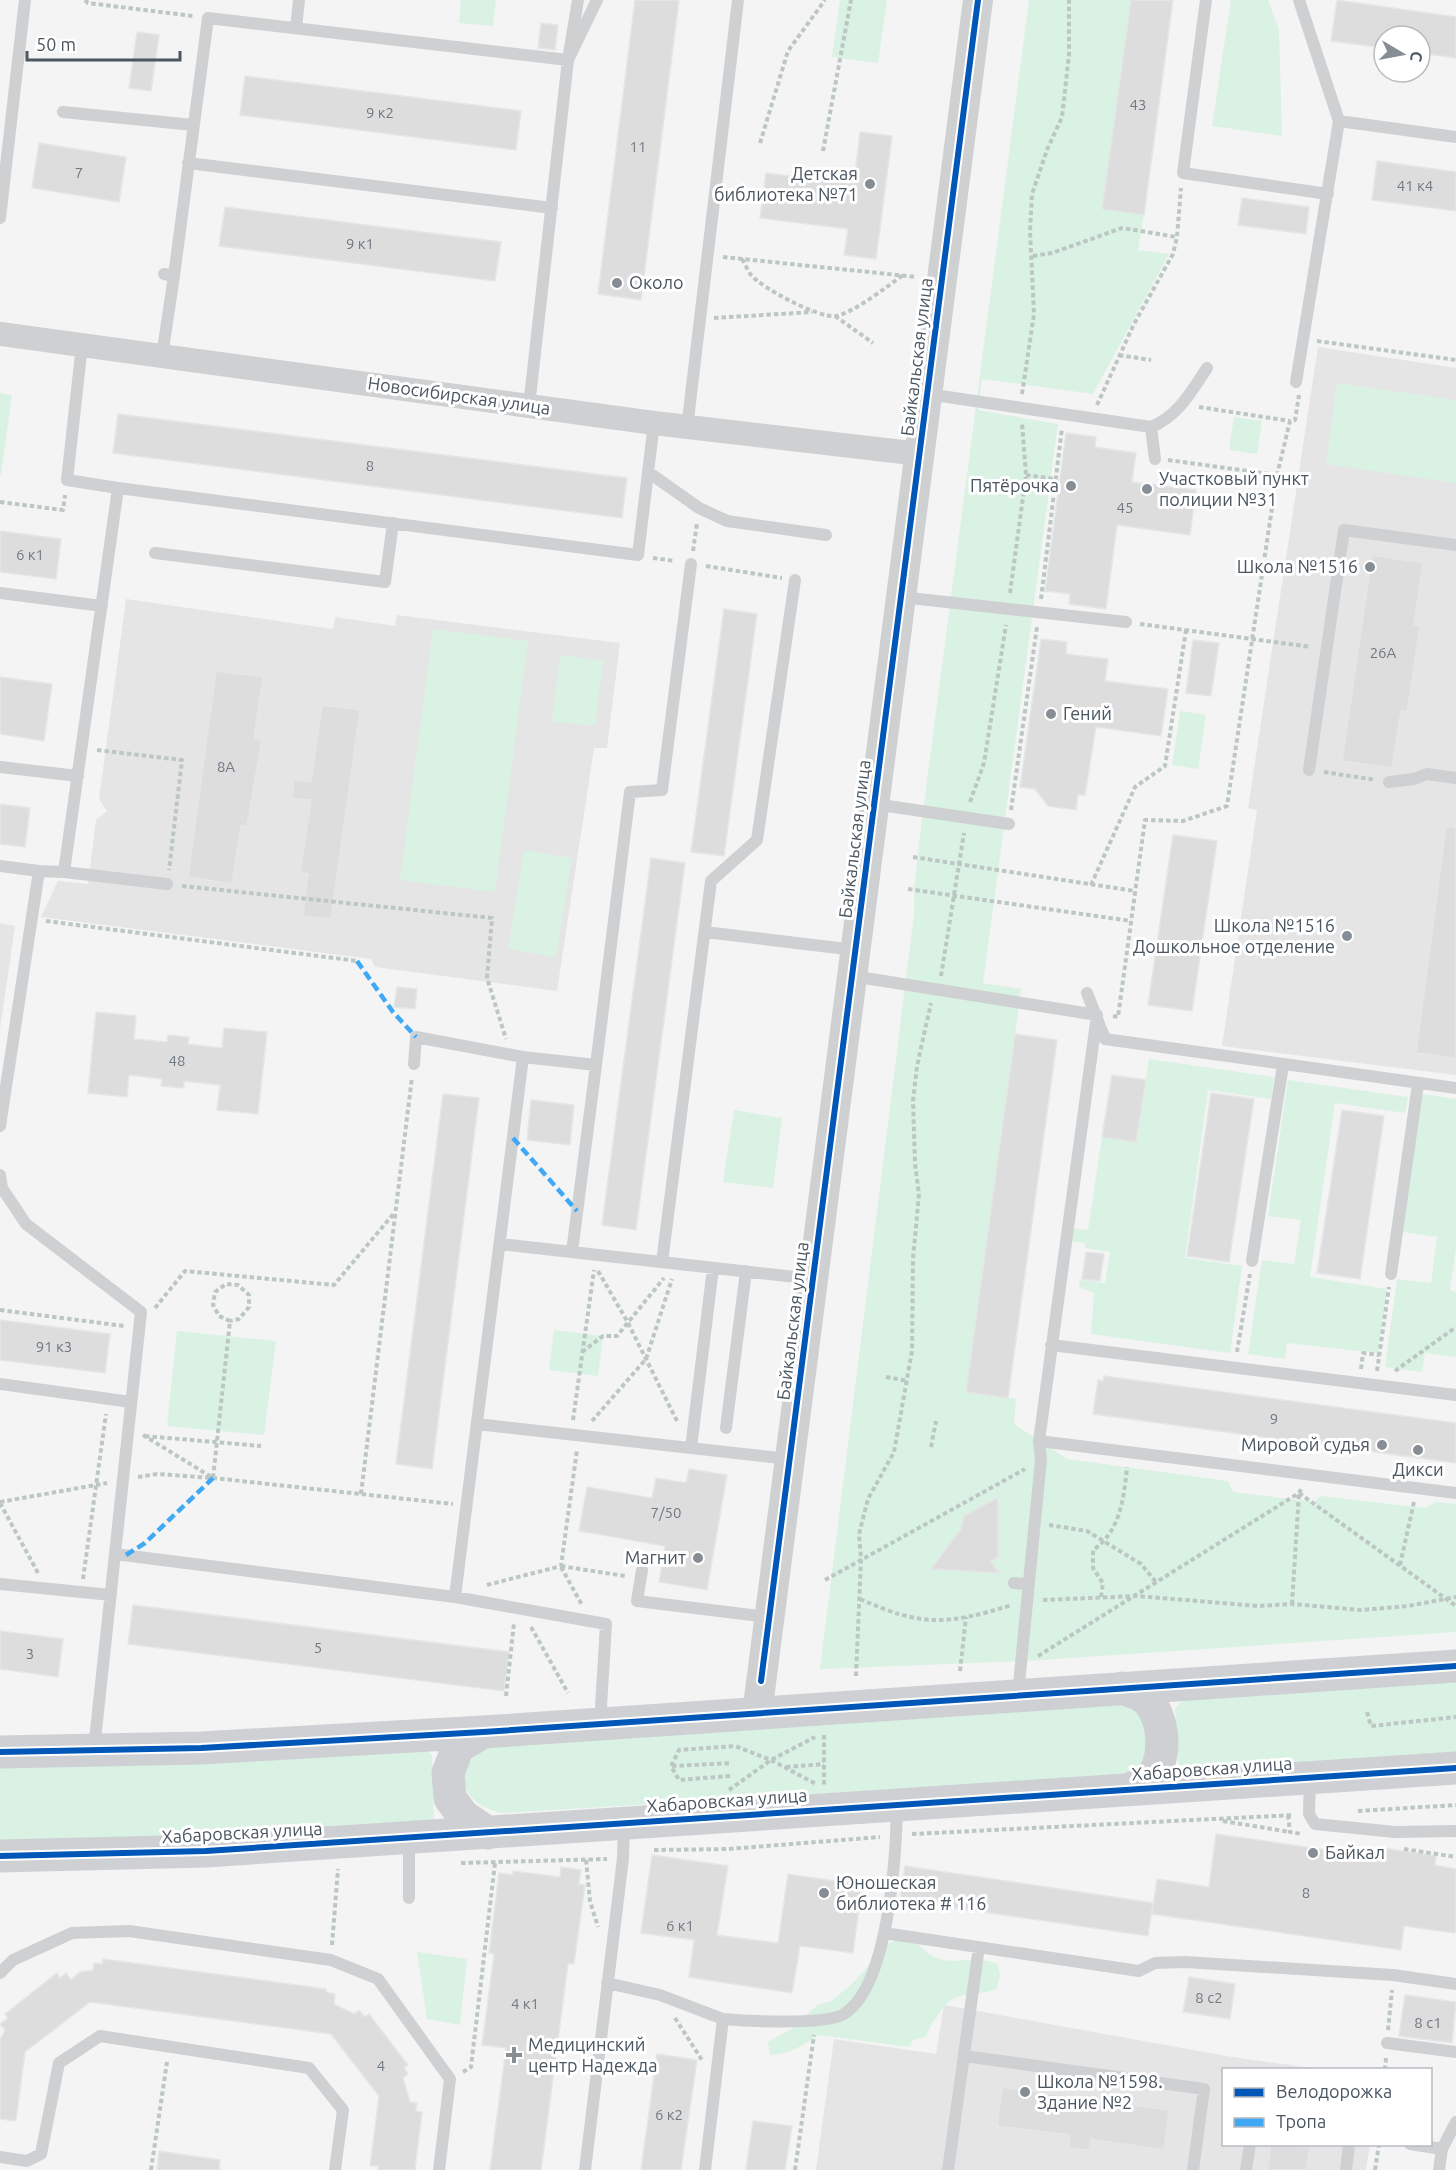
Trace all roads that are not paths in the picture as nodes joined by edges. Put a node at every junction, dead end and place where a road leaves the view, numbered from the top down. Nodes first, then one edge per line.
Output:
1 (25, 0) edge
2 (299, 0) edge
3 (578, 0) edge
4 (597, 0) edge
5 (738, 0) edge
6 (978, 0) edge
7 (1206, 0) edge
8 (1299, 0) edge
9 (296, 28) junction
10 (568, 60) junction
11 (63, 112) dead end
12 (1339, 121) junction
13 (193, 125) junction
14 (1456, 137) edge
15 (3, 160) edge
16 (188, 163) junction
17 (1328, 194) junction
18 (552, 208) junction
19 (0, 218) edge
20 (0, 334) edge
21 (82, 345) junction
22 (162, 356) junction
23 (1207, 368) dead end
24 (1298, 384) road end
25 (927, 394) junction
26 (529, 406) junction
27 (654, 423) junction
28 (1150, 427) junction
29 (687, 428) junction
30 (920, 454) junction
31 (1155, 459) road end
32 (648, 472) junction
33 (118, 488) junction
34 (393, 523) junction
35 (826, 535) dead end
36 (1456, 545) edge
37 (155, 553) dead end
38 (691, 564) road end
39 (795, 580) road end
40 (0, 593) edge
41 (901, 597) junction
42 (102, 606) junction
43 (1126, 622) road end
44 (0, 767) edge
45 (1309, 770) road end
46 (78, 776) junction
47 (1456, 778) edge
48 (1389, 782) road end
49 (874, 804) junction
50 (1009, 824) dead end
51 (0, 866) edge
52 (39, 871) junction
53 (64, 872) junction
54 (167, 884) road end
55 (705, 932) junction
56 (854, 963) junction
57 (1088, 993) dead end
58 (1096, 1015) junction
59 (5, 1048) edge
60 (523, 1057) junction
61 (414, 1064) road end
62 (596, 1065) junction
63 (1282, 1065) junction
64 (1418, 1084) junction
65 (1456, 1088) edge
66 (0, 1126) edge
67 (0, 1175) edge
68 (500, 1244) junction
69 (572, 1252) junction
70 (1252, 1261) road end
71 (663, 1262) junction
72 (713, 1268) junction
73 (746, 1271) junction
74 (1391, 1274) road end
75 (813, 1279) junction
76 (1052, 1345) junction
77 (0, 1384) edge
78 (1456, 1395) edge
79 (131, 1402) junction
80 (477, 1424) junction
81 (726, 1428) dead end
82 (1039, 1441) junction
83 (691, 1448) junction
84 (790, 1459) junction
85 (1456, 1492) edge
86 (115, 1554) junction
87 (642, 1574) road end
88 (1014, 1583) dead end
89 (0, 1584) edge
90 (1028, 1584) junction
91 (111, 1595) junction
92 (455, 1597) junction
93 (769, 1617) junction
94 (1456, 1666) edge
95 (1019, 1681) junction
96 (1121, 1688) junction
97 (757, 1714) junction
98 (600, 1724) junction
99 (483, 1732) junction
100 (0, 1752) edge
101 (94, 1752) junction
102 (1456, 1768) edge
103 (1311, 1777) junction
104 (1128, 1789) junction
105 (897, 1804) junction
106 (624, 1823) junction
107 (1456, 1832) edge
108 (409, 1839) junction
109 (491, 1848) junction
110 (0, 1856) edge
111 (409, 1898) dead end
112 (884, 1933) junction
113 (979, 1947) junction
114 (0, 1973) edge
115 (607, 1983) junction
116 (1456, 1984) edge
117 (723, 2019) junction
118 (1387, 2043) road end
119 (1456, 2052) edge
120 (964, 2056) junction
121 (1456, 2122) edge
122 (1250, 2146) edge
123 (1349, 2146) edge
124 (1418, 2146) edge
125 (1442, 2149) junction
126 (0, 2157) edge
127 (335, 2170) edge
128 (439, 2170) edge
129 (585, 2170) edge
130 (705, 2170) edge
131 (948, 2170) edge
132 (1193, 2170) edge
133 (1246, 2170) edge
134 (1346, 2170) edge
135 (1439, 2170) edge

1 - 15 lane
2 - 9 lane
3 - 10 lane
4 - 10 lane
5 - 29 lane
6 - 25 street, Байкальская улица
7 - 17 lane
8 - 12 lane
9 - 10 lane
9 - 13 lane
10 - 18 lane
11 - 13 lane
12 - 14 lane
12 - 17 lane
13 - 16 lane
15 - 19 lane
16 - 18 lane
16 - 22 lane
17 - 24 lane
18 - 26 lane
20 - 21 street, Новосибирская улица
21 - 22 street, Новосибирская улица
21 - 33 lane
22 - 26 street, Новосибирская улица
23 - 28 lane
25 - 28 lane
25 - 30 street, Байкальская улица
26 - 27 street, Новосибирская улица
27 - 29 street, Новосибирская улица
27 - 32 lane
28 - 31 lane
29 - 30 street, Новосибирская улица
30 - 41 street, Байкальская улица
32 - 34 lane
32 - 35 lane
33 - 34 lane
33 - 42 lane
34 - 37 lane
36 - 45 lane
38 - 62 lane
39 - 55 lane
40 - 42 lane
41 - 43 lane
41 - 49 street, Байкальская улица
42 - 46 lane
44 - 46 lane
46 - 53 lane
47 - 48 lane
49 - 50 lane
49 - 56 street, Байкальская улица
51 - 52 lane
52 - 53 lane
52 - 59 lane
53 - 54 lane
55 - 56 lane
55 - 71 lane
56 - 58 lane
56 - 75 street, Байкальская улица
57 - 58 lane
58 - 63 lane
58 - 76 lane
59 - 66 lane
60 - 61 lane
60 - 62 lane
60 - 68 lane
62 - 69 lane
63 - 64 lane
63 - 70 lane
64 - 65 lane
64 - 74 lane
67 - 79 lane
68 - 69 lane
68 - 80 lane
69 - 71 lane
71 - 72 lane
72 - 73 lane
72 - 83 lane
73 - 75 lane
73 - 81 lane
75 - 84 street, Байкальская улица
76 - 78 lane
76 - 82 lane
77 - 79 lane
79 - 86 lane
80 - 83 lane
80 - 92 lane
82 - 85 lane
82 - 90 lane
83 - 84 lane
84 - 93 street, Байкальская улица
86 - 91 lane
86 - 92 lane
87 - 93 lane
88 - 90 lane
89 - 91 lane
90 - 95 lane
91 - 101 lane
92 - 98 lane
93 - 97 street, Байкальская улица
94 - 96 main road
95 - 96 main road
95 - 97 main road
96 - 104 main road
97 - 98 main road
98 - 99 main road
99 - 101 main road
99 - 109 main road
100 - 101 main road
102 - 103 main road, Хабаровская улица
103 - 104 main road, Хабаровская улица
103 - 107 lane
104 - 105 main road, Хабаровская улица
105 - 106 main road, Хабаровская улица
105 - 112 lane
106 - 109 main road, Хабаровская улица
106 - 115 lane
108 - 109 main road, Хабаровская улица
108 - 110 main road, Хабаровская улица
108 - 111 lane
112 - 113 lane
112 - 117 lane
113 - 116 lane
113 - 120 lane
114 - 128 lane
115 - 117 lane
115 - 129 lane
117 - 130 lane
118 - 119 lane
120 - 131 lane
120 - 132 lane
121 - 125 lane
122 - 133 lane
123 - 134 lane
124 - 125 lane
125 - 135 lane
126 - 127 lane

